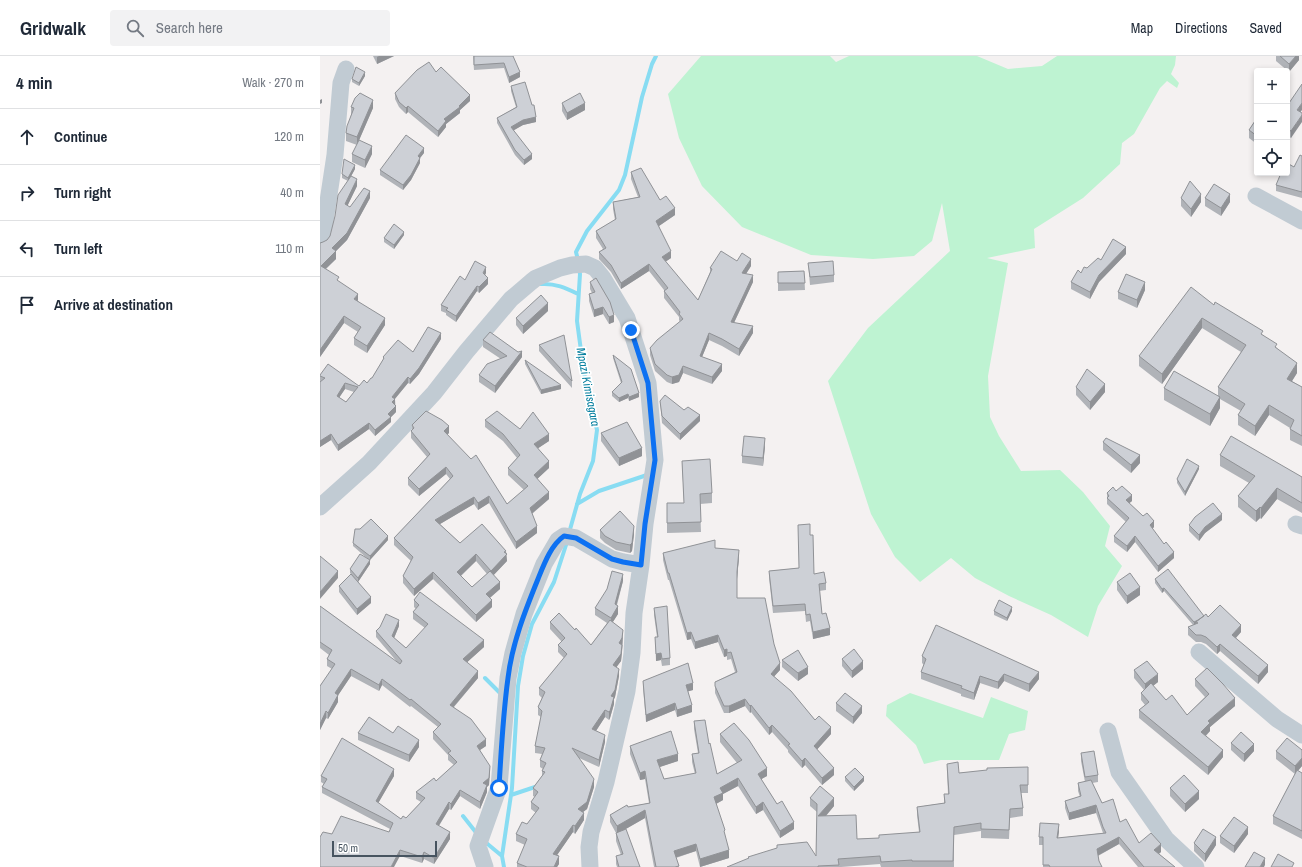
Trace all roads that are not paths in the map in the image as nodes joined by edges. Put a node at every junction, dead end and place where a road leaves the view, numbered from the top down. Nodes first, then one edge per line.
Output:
1 (346, 69) dead end
2 (1256, 196) dead end
3 (1302, 221) edge
4 (320, 240) edge
5 (320, 507) edge
6 (641, 565) junction
7 (1199, 652) dead end
8 (1108, 731) dead end
9 (1302, 735) edge
10 (485, 867) edge
11 (590, 867) edge
12 (1196, 867) edge

1 - 4 street
2 - 3 street
5 - 6 street
6 - 10 street
6 - 11 street
7 - 9 street
8 - 12 street

